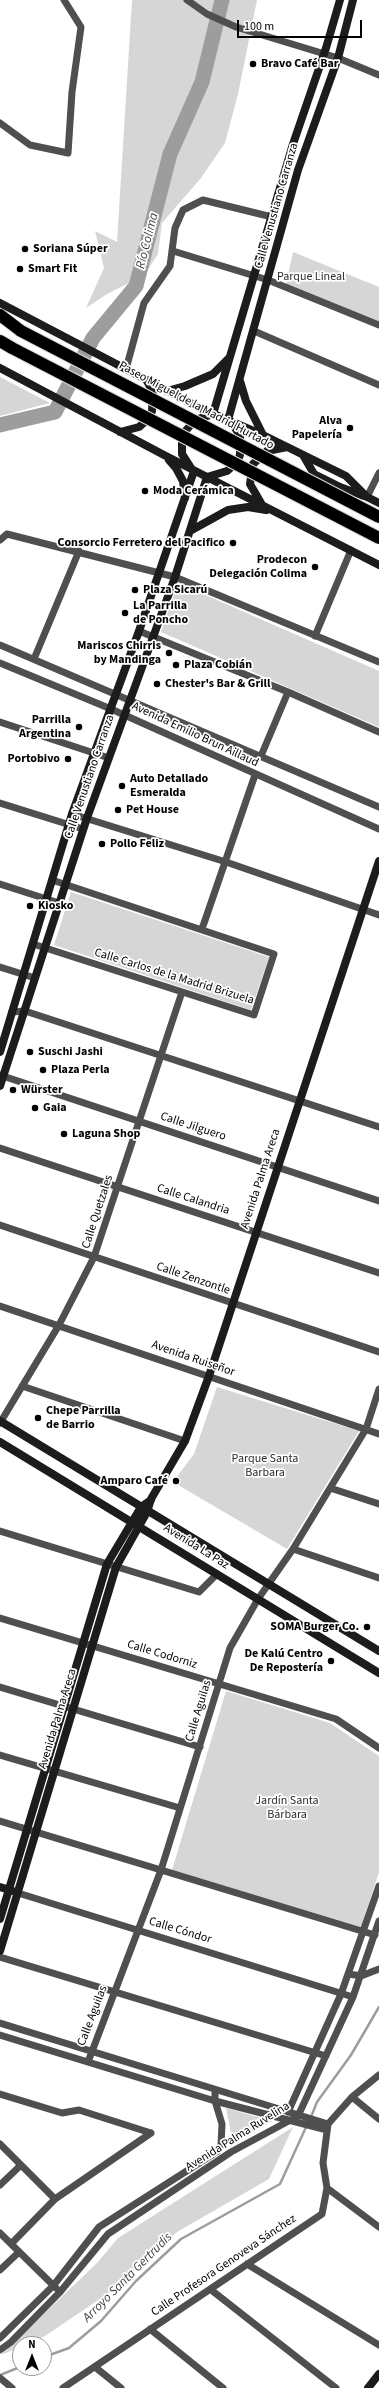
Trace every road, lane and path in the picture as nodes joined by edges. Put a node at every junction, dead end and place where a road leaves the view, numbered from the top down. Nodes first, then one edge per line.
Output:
1 (64, 0) edge
2 (187, 0) edge
3 (340, 0) edge
4 (353, 0) edge
5 (324, 53) junction
6 (338, 58) junction
7 (379, 75) edge
8 (0, 122) edge
9 (293, 144) junction
10 (305, 148) junction
11 (272, 217) junction
12 (172, 251) junction
13 (254, 276) junction
14 (268, 280) junction
15 (0, 303) edge
16 (0, 315) edge
17 (0, 320) edge
18 (379, 325) edge
19 (21, 330) junction
20 (254, 331) junction
21 (0, 341) edge
22 (230, 357) junction
23 (0, 368) edge
24 (126, 369) junction
25 (143, 378) junction
26 (240, 381) junction
27 (379, 385) edge
28 (167, 391) junction
29 (213, 414) junction
30 (228, 420) junction
31 (120, 432) junction
32 (263, 435) junction
33 (288, 447) junction
34 (302, 454) junction
35 (164, 455) junction
36 (194, 471) junction
37 (379, 473) edge
38 (208, 477) junction
39 (367, 497) junction
40 (186, 500) junction
41 (379, 503) edge
42 (263, 506) junction
43 (274, 511) junction
44 (379, 517) edge
45 (190, 531) junction
46 (379, 538) edge
47 (0, 540) edge
48 (351, 550) junction
49 (79, 551) junction
50 (379, 565) edge
51 (160, 572) junction
52 (175, 576) junction
53 (140, 631) junction
54 (153, 636) junction
55 (316, 636) junction
56 (0, 645) edge
57 (34, 659) junction
58 (379, 662) edge
59 (0, 663) edge
60 (288, 692) junction
61 (116, 694) junction
62 (130, 700) junction
63 (111, 709) junction
64 (124, 715) junction
65 (0, 722) edge
66 (379, 732) edge
67 (94, 752) junction
68 (261, 756) junction
69 (109, 758) junction
70 (255, 775) junction
71 (0, 803) edge
72 (379, 807) edge
73 (72, 814) junction
74 (87, 818) junction
75 (69, 824) junction
76 (83, 829) junction
77 (379, 829) edge
78 (379, 861) edge
79 (226, 862) junction
80 (52, 880) junction
81 (0, 884) edge
82 (65, 884) junction
83 (46, 899) junction
84 (59, 903) junction
85 (363, 910) junction
86 (379, 915) edge
87 (202, 929) junction
88 (32, 944) junction
89 (44, 947) junction
90 (0, 967) edge
91 (24, 974) junction
92 (35, 978) junction
93 (182, 992) junction
94 (25, 1011) junction
95 (12, 1012) junction
96 (0, 1052) edge
97 (161, 1055) junction
98 (2, 1075) edge
99 (0, 1086) edge
100 (300, 1100) junction
101 (139, 1121) junction
102 (379, 1127) edge
103 (0, 1148) edge
104 (277, 1167) junction
105 (117, 1187) junction
106 (379, 1201) edge
107 (0, 1225) edge
108 (256, 1233) junction
109 (94, 1257) junction
110 (379, 1273) edge
111 (232, 1303) junction
112 (0, 1306) edge
113 (59, 1325) junction
114 (379, 1352) edge
115 (209, 1376) junction
116 (22, 1386) junction
117 (379, 1389) edge
118 (0, 1422) edge
119 (366, 1429) junction
120 (379, 1434) edge
121 (185, 1441) junction
122 (0, 1442) edge
123 (330, 1488) junction
124 (379, 1504) edge
125 (144, 1510) junction
126 (135, 1523) junction
127 (0, 1531) edge
128 (293, 1549) junction
129 (107, 1564) junction
130 (116, 1567) junction
131 (217, 1574) junction
132 (379, 1578) edge
133 (269, 1583) junction
134 (258, 1599) junction
135 (0, 1618) edge
136 (83, 1643) junction
137 (92, 1646) junction
138 (379, 1651) edge
139 (379, 1673) edge
140 (219, 1684) junction
141 (0, 1687) edge
142 (64, 1706) junction
143 (73, 1709) junction
144 (200, 1747) junction
145 (379, 1748) edge
146 (0, 1754) edge
147 (46, 1768) junction
148 (55, 1771) junction
149 (180, 1808) junction
150 (0, 1821) edge
151 (27, 1829) junction
152 (36, 1832) junction
153 (161, 1870) junction
154 (379, 1886) edge
155 (0, 1887) edge
156 (9, 1890) junction
157 (18, 1893) junction
158 (0, 1919) edge
159 (379, 1921) edge
160 (138, 1930) junction
161 (364, 1932) junction
162 (375, 1935) junction
163 (0, 1951) edge
164 (0, 1957) edge
165 (379, 1969) edge
166 (349, 1974) junction
167 (360, 1976) junction
168 (114, 1992) junction
169 (341, 1994) junction
170 (353, 1997) junction
171 (0, 2023) edge
172 (0, 2035) edge
173 (92, 2051) junction
174 (314, 2053) junction
175 (326, 2056) junction
176 (88, 2062) junction
177 (379, 2075) edge
178 (215, 2090) junction
179 (0, 2094) edge
180 (352, 2097) junction
181 (215, 2101) junction
182 (288, 2112) junction
183 (298, 2116) junction
184 (379, 2119) edge
185 (291, 2120) junction
186 (306, 2121) junction
187 (327, 2127) junction
188 (0, 2144) edge
189 (21, 2165) junction
190 (0, 2185) edge
191 (327, 2188) junction
192 (55, 2199) junction
193 (379, 2227) edge
194 (0, 2233) edge
195 (11, 2244) junction
196 (19, 2252) junction
197 (247, 2264) junction
198 (0, 2270) edge
199 (54, 2286) junction
200 (210, 2289) junction
201 (60, 2292) junction
202 (150, 2330) junction
203 (0, 2338) edge
204 (379, 2345) edge
205 (0, 2350) edge
206 (95, 2367) junction
207 (379, 2374) edge
208 (2, 2380) edge
209 (12, 2388) edge
210 (63, 2388) edge
211 (121, 2388) edge
212 (222, 2388) edge
213 (336, 2388) edge
214 (368, 2388) edge

1 - 8 street
2 - 5 street
3 - 5 street, Calle Venustiano Carranza
4 - 6 street, Calle Venustiano Carranza
5 - 6 street
5 - 9 street, Calle Venustiano Carranza
6 - 7 street
6 - 10 street, Calle Venustiano Carranza
9 - 10 street
9 - 11 street, Calle Venustiano Carranza
10 - 14 street, Calle Venustiano Carranza
11 - 12 street
11 - 13 street, Calle Venustiano Carranza
12 - 13 street
12 - 24 street
13 - 14 street
13 - 22 street, Calle Venustiano Carranza
14 - 18 street
14 - 20 street, Calle Venustiano Carranza
15 - 24 street
16 - 19 highway
17 - 19 highway, Paseo Miguel de la Madrid Hurtado
19 - 44 highway, Paseo Miguel de la Madrid Hurtado, bridge
20 - 26 street, Calle Venustiano Carranza
20 - 27 street
21 - 46 highway, bridge
22 - 28 street
22 - 29 street, Calle Venustiano Carranza
23 - 31 street
24 - 25 street
25 - 28 street
25 - 31 street
26 - 30 street, Calle Venustiano Carranza
26 - 32 street
28 - 29 street
29 - 30 street
29 - 36 street
30 - 32 street
30 - 38 street
31 - 35 street
32 - 33 street
33 - 34 street
33 - 42 street
34 - 39 street
34 - 39 street
35 - 36 street
35 - 40 street
36 - 38 street
36 - 40 street, Calle Venustiano Carranza
37 - 39 street
38 - 42 street
38 - 45 street, Calle Venustiano Carranza
39 - 41 street
40 - 51 street, Calle Venustiano Carranza
42 - 43 street
43 - 45 street
43 - 48 street
45 - 52 street, Calle Venustiano Carranza
47 - 49 street
48 - 50 street
48 - 55 street
49 - 51 street
49 - 57 street
51 - 52 street
51 - 53 street, Calle Venustiano Carranza
52 - 54 street, Calle Venustiano Carranza
52 - 55 street
53 - 54 street
53 - 61 street, Calle Venustiano Carranza
54 - 60 street
54 - 62 street, Calle Venustiano Carranza
55 - 58 street
56 - 57 street, Avenida Emilio Brun Aillaud
57 - 61 street, Avenida Emilio Brun Aillaud
59 - 63 street, Avenida Emilio Brun Aillaud
60 - 66 street
60 - 68 street
61 - 62 street, Avenida Emilio Brun Aillaud
61 - 63 street, Calle Venustiano Carranza
62 - 64 street, Calle Venustiano Carranza
62 - 68 street, Avenida Emilio Brun Aillaud
63 - 64 street, Avenida Emilio Brun Aillaud
63 - 67 street, Calle Venustiano Carranza
64 - 69 street, Calle Venustiano Carranza
64 - 70 street, Avenida Emilio Brun Aillaud
65 - 67 street
67 - 69 street
67 - 73 street, Calle Venustiano Carranza
68 - 72 street, Avenida Emilio Brun Aillaud
69 - 74 street, Calle Venustiano Carranza
70 - 77 street, Avenida Emilio Brun Aillaud
70 - 79 street
71 - 75 street
73 - 74 street
73 - 75 street, Calle Venustiano Carranza
74 - 76 street, Calle Venustiano Carranza
74 - 79 street
75 - 76 street
75 - 80 street, Calle Venustiano Carranza
76 - 82 street, Calle Venustiano Carranza
78 - 85 street, Avenida Palma Areca
79 - 85 street
79 - 87 street
80 - 82 street, Calle Carlos de la Madrid Brizuela
80 - 83 street, Calle Venustiano Carranza
81 - 83 street
82 - 84 street, Calle Venustiano Carranza
82 - 87 street, Calle Carlos de la Madrid Brizuela
83 - 84 street
83 - 88 street, Calle Venustiano Carranza
84 - 89 street, Calle Venustiano Carranza
85 - 86 street
85 - 100 street, Avenida Palma Areca
87 - 93 street, Calle Carlos de la Madrid Brizuela
88 - 89 street, Calle Carlos de la Madrid Brizuela
88 - 91 street, Calle Venustiano Carranza
89 - 92 street, Calle Venustiano Carranza
89 - 93 street, Calle Carlos de la Madrid Brizuela
90 - 91 street
91 - 92 street
91 - 95 street, Calle Venustiano Carranza
92 - 94 street, Calle Venustiano Carranza
93 - 97 street, Calle Quetzales
94 - 95 street
94 - 97 street
94 - 98 street, Calle Venustiano Carranza
95 - 96 street, Calle Venustiano Carranza
97 - 100 street
97 - 101 street, Calle Quetzales
98 - 99 street, Calle Venustiano Carranza
98 - 101 street, Calle Jilguero
100 - 102 street
100 - 104 street, Avenida Palma Areca
101 - 104 street, Calle Jilguero
101 - 105 street, Calle Quetzales
103 - 105 street, Calle Calandria
104 - 106 street, Calle Jilguero
104 - 108 street, Avenida Palma Areca
105 - 108 street, Calle Calandria
105 - 109 street, Calle Quetzales
107 - 109 street, Calle Zenzontle
108 - 110 street, Calle Calandria
108 - 111 street, Avenida Palma Areca
109 - 111 street, Calle Zenzontle
109 - 113 street, Calle Quetzales
111 - 114 street, Calle Zenzontle
111 - 115 street, Avenida Palma Areca
112 - 113 street, Avenida Ruiseñor
113 - 115 street, Avenida Ruiseñor
113 - 116 street, Calle Quetzales
115 - 119 street, Avenida Ruiseñor
115 - 121 street, Avenida Palma Areca
116 - 118 street, Calle Quetzales
116 - 121 street
117 - 119 street, Calle Aguilas
118 - 125 street, Avenida La Paz
119 - 120 street, Avenida Ruiseñor
119 - 123 street, Calle Aguilas
121 - 125 street, Avenida Palma Areca
122 - 126 street, Avenida La Paz
123 - 124 street
123 - 128 street, Calle Aguilas
125 - 126 street, Avenida Palma Areca
125 - 133 street, Avenida La Paz
126 - 129 street, Avenida Palma Areca
126 - 130 street, Avenida Palma Areca
126 - 131 street, Avenida La Paz
127 - 129 street
128 - 132 street
128 - 133 street, Calle Aguilas
129 - 130 street
129 - 136 street, Avenida Palma Areca
130 - 131 street
130 - 137 street, Avenida Palma Areca
131 - 134 street, Avenida La Paz
133 - 134 street, Calle Aguilas
133 - 138 street, Avenida La Paz
134 - 139 street, Avenida La Paz
134 - 140 street, Calle Aguilas
135 - 136 street, Calle Codorniz
136 - 137 street, Calle Codorniz
136 - 142 street, Avenida Palma Areca
137 - 140 street, Calle Codorniz
137 - 143 street, Avenida Palma Areca
140 - 144 street, Calle Aguilas
140 - 145 street, Calle Codorniz
141 - 142 street
142 - 143 street
142 - 147 street, Avenida Palma Areca
143 - 144 street
143 - 148 street, Avenida Palma Areca
144 - 149 street, Calle Aguilas
146 - 147 street
147 - 148 street
147 - 151 street, Avenida Palma Areca
148 - 149 street
148 - 152 street, Avenida Palma Areca
149 - 153 street, Calle Aguilas
150 - 151 street
151 - 152 street
151 - 156 street, Avenida Palma Areca
152 - 153 street
152 - 157 street, Avenida Palma Areca
153 - 160 street, Calle Aguilas
153 - 161 street
154 - 161 street, Avenida Palma Ruvelina
155 - 156 street, Calle Cóndor
156 - 157 street, Calle Cóndor
156 - 158 street, Avenida Palma Areca
157 - 160 street, Calle Cóndor
157 - 163 street, Avenida Palma Areca
159 - 162 street, Avenida Palma Ruvelina
160 - 168 street, Calle Aguilas
160 - 169 street, Calle Cóndor
161 - 162 street
161 - 166 street, Avenida Palma Ruvelina
162 - 167 street, Avenida Palma Ruvelina
164 - 168 street
165 - 167 street
166 - 167 street
166 - 169 street, Avenida Palma Ruvelina
167 - 170 street, Avenida Palma Ruvelina
168 - 173 street, Calle Aguilas
168 - 174 street
169 - 170 street, Calle Cóndor
169 - 174 street, Avenida Palma Ruvelina
170 - 175 street, Avenida Palma Ruvelina
171 - 173 street
172 - 176 street
173 - 176 street, Calle Aguilas
173 - 178 street
174 - 175 street
174 - 182 street, Avenida Palma Ruvelina
175 - 183 street, Avenida Palma Ruvelina
176 - 181 street
177 - 180 street
178 - 181 street
178 - 182 street
179 - 192 street
180 - 184 street
180 - 187 street
181 - 185 street
181 - 199 street, Avenida Palma Ruvelina
182 - 183 street
183 - 185 street, Avenida Palma Ruvelina
183 - 186 street
185 - 186 street
185 - 201 street, Avenida Palma Ruvelina
186 - 187 street
187 - 191 street, Calle Profesora Genoveva Sánchez
188 - 189 street
189 - 190 street
189 - 192 street
191 - 193 street
191 - 197 street, Calle Profesora Genoveva Sánchez
192 - 195 street
194 - 195 street
195 - 196 street
196 - 198 street
196 - 199 street
197 - 200 street, Calle Profesora Genoveva Sánchez
197 - 204 street
199 - 201 street
199 - 203 street, Avenida Palma Ruvelina
200 - 202 street, Calle Profesora Genoveva Sánchez
200 - 213 street
201 - 205 street, Avenida Palma Ruvelina
202 - 206 street, Calle Profesora Genoveva Sánchez
202 - 212 street
206 - 210 street, Calle Profesora Genoveva Sánchez
206 - 211 street
207 - 214 street
208 - 209 street

